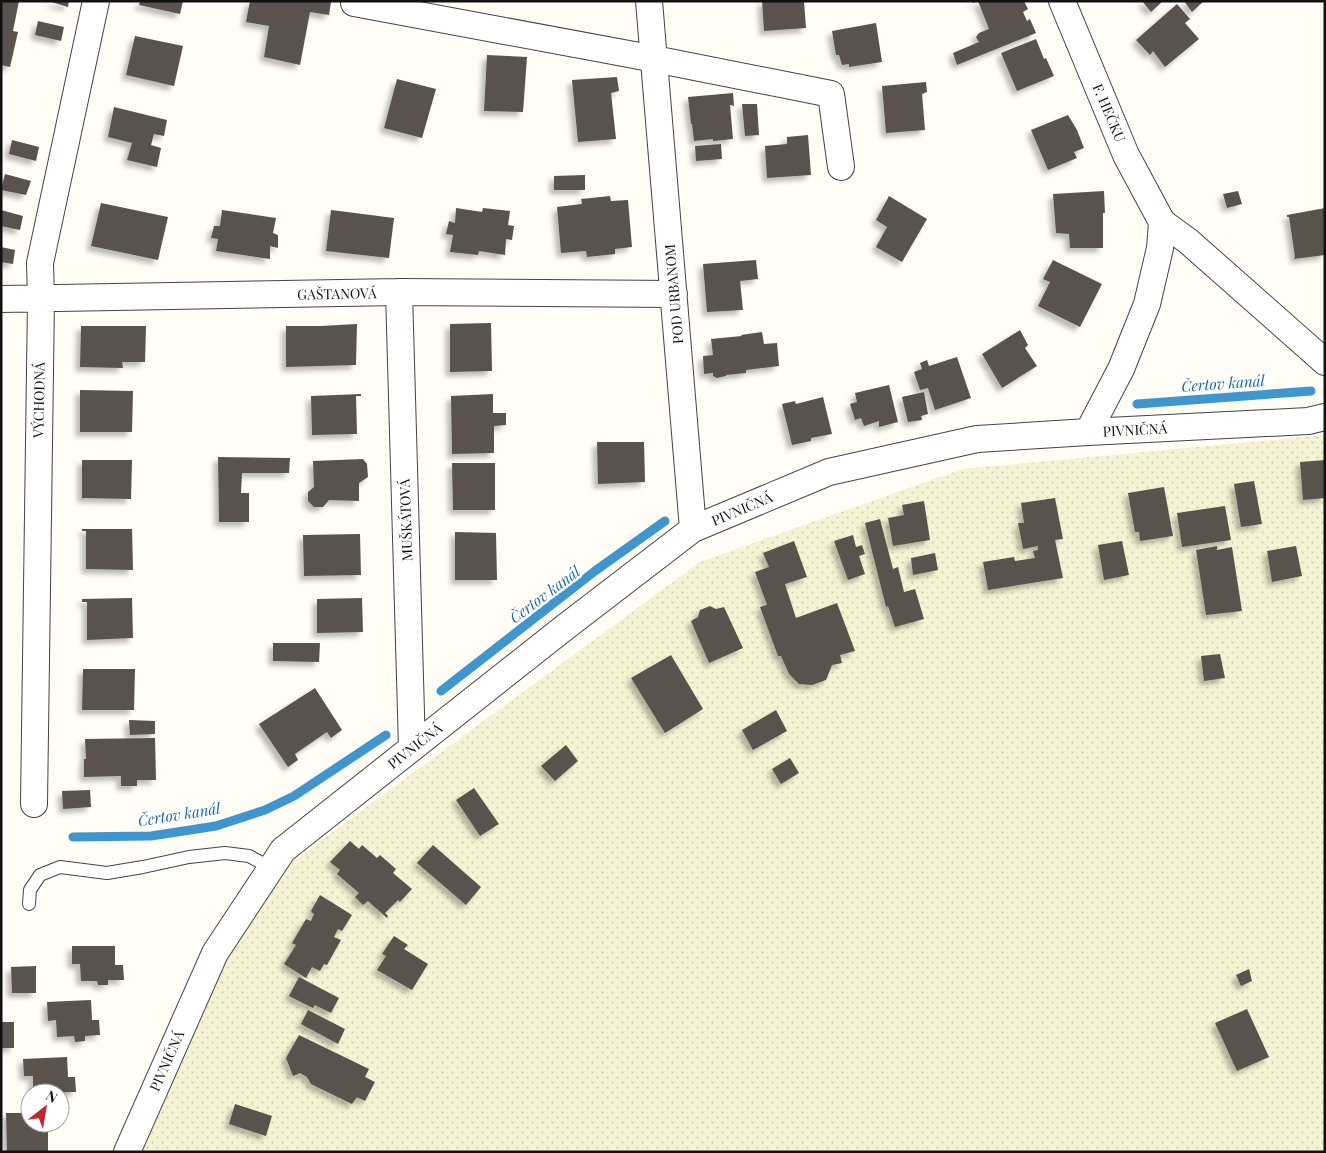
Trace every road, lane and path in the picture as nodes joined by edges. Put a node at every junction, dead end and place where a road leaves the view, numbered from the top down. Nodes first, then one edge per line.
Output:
1 (96, 1) edge
2 (649, 1) edge
3 (1062, 1) edge
4 (354, 2) dead end
5 (654, 59) junction
6 (841, 167) dead end
7 (1162, 222) junction
8 (399, 292) junction
9 (674, 294) junction
10 (1, 299) edge
11 (41, 299) junction
12 (1325, 362) edge
13 (1325, 417) edge
14 (1088, 432) junction
15 (693, 529) junction
16 (412, 748) junction
17 (34, 804) dead end
18 (271, 868) junction
19 (29, 904) dead end
20 (127, 1152) edge

1 - 11 street, VÝCHODNÁ
2 - 5 street, POD URBANOM
3 - 7 street, F. HEČKU
4 - 5 street
5 - 6 street
5 - 9 street, POD URBANOM
7 - 12 street, F. HEČKU
7 - 14 street
8 - 9 street, GAŠTANOVÁ
8 - 11 street, GAŠTANOVÁ
8 - 16 street, MUŠKÁTOVÁ
9 - 15 street, POD URBANOM
10 - 11 street, GAŠTANOVÁ
11 - 17 street, VÝCHODNÁ
13 - 14 street, PIVNIČNÁ
14 - 15 street, PIVNIČNÁ
15 - 16 street, PIVNIČNÁ
16 - 18 street, PIVNIČNÁ
18 - 19 lane
18 - 20 street, PIVNIČNÁ

